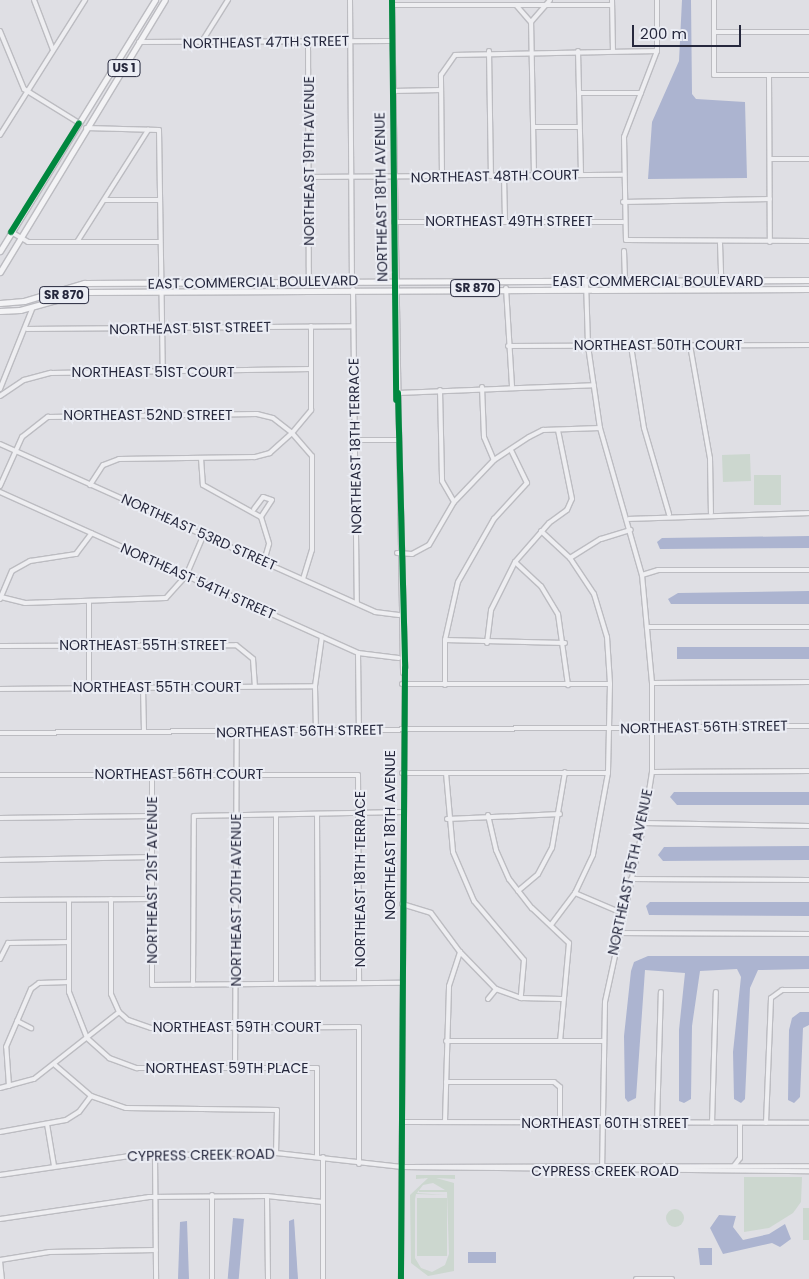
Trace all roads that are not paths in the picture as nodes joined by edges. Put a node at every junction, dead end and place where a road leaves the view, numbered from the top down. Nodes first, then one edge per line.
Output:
1 (34, 0) edge
2 (85, 0) edge
3 (155, 0) edge
4 (166, 0) edge
5 (228, 0) edge
6 (350, 0) edge
7 (657, 0) edge
8 (714, 0) edge
9 (392, 2) edge
10 (550, 2) edge
11 (612, 2) edge
12 (516, 5) junction
13 (531, 22) junction
14 (0, 30) edge
15 (714, 32) junction
16 (809, 32) edge
17 (350, 40) junction
18 (392, 40) junction
19 (308, 41) junction
20 (139, 42) junction
21 (201, 43) junction
22 (53, 50) junction
23 (612, 50) junction
24 (490, 51) junction
25 (532, 51) junction
26 (578, 51) junction
27 (657, 51) junction
28 (809, 75) edge
29 (768, 76) junction
30 (441, 90) junction
31 (393, 91) junction
32 (29, 92) junction
33 (579, 93) junction
34 (641, 93) junction
35 (88, 109) junction
36 (79, 123) junction
37 (534, 127) junction
38 (580, 127) junction
39 (86, 128) junction
40 (148, 130) junction
41 (0, 135) edge
42 (77, 143) junction
43 (770, 159) junction
44 (809, 159) edge
45 (51, 169) junction
46 (534, 175) junction
47 (581, 175) junction
48 (622, 175) junction
49 (442, 176) junction
50 (491, 176) junction
51 (504, 176) junction
52 (351, 177) junction
53 (394, 177) junction
54 (308, 178) junction
55 (53, 182) junction
56 (770, 199) junction
57 (104, 200) junction
58 (160, 200) junction
59 (623, 202) junction
60 (505, 220) junction
61 (394, 222) junction
62 (623, 222) junction
63 (11, 232) junction
64 (19, 238) junction
65 (809, 241) edge
66 (77, 242) junction
67 (160, 242) junction
68 (770, 242) junction
69 (720, 243) junction
70 (0, 251) edge
71 (624, 251) dead end
72 (0, 272) edge
73 (720, 280) junction
74 (733, 280) junction
75 (809, 280) edge
76 (352, 281) junction
77 (394, 281) junction
78 (586, 281) junction
79 (625, 281) junction
80 (264, 282) junction
81 (309, 282) junction
82 (161, 283) junction
83 (506, 288) junction
84 (353, 289) junction
85 (395, 289) junction
86 (587, 289) junction
87 (710, 289) junction
88 (724, 289) junction
89 (809, 289) edge
90 (250, 290) junction
91 (161, 291) junction
92 (0, 303) edge
93 (33, 307) junction
94 (0, 311) edge
95 (312, 326) junction
96 (353, 326) junction
97 (161, 328) junction
98 (27, 329) junction
99 (690, 345) junction
100 (809, 345) edge
101 (508, 346) junction
102 (588, 346) junction
103 (631, 346) junction
104 (311, 369) junction
105 (163, 372) junction
106 (594, 385) junction
107 (512, 386) junction
108 (482, 387) junction
109 (0, 389) edge
110 (440, 390) junction
111 (398, 393) junction
112 (0, 396) edge
113 (600, 428) junction
114 (558, 430) junction
115 (292, 433) junction
116 (355, 440) junction
117 (396, 440) junction
118 (402, 440) junction
119 (0, 444) edge
120 (511, 450) junction
121 (15, 452) junction
122 (201, 458) junction
123 (494, 460) junction
124 (90, 485) junction
125 (0, 486) edge
126 (0, 492) edge
127 (454, 502) junction
128 (254, 509) junction
129 (711, 513) junction
130 (809, 513) edge
131 (669, 514) junction
132 (261, 516) junction
133 (629, 519) junction
134 (632, 530) junction
135 (541, 531) junction
136 (92, 533) junction
137 (204, 534) junction
138 (397, 553) junction
139 (403, 553) junction
140 (570, 558) junction
141 (264, 561) junction
142 (515, 562) junction
143 (809, 570) edge
144 (642, 575) junction
145 (186, 576) junction
146 (303, 579) junction
147 (1, 598) edge
148 (90, 602) junction
149 (358, 603) junction
150 (398, 614) junction
151 (809, 627) edge
152 (649, 628) junction
153 (322, 636) junction
154 (445, 640) junction
155 (565, 642) junction
156 (487, 643) junction
157 (90, 645) junction
158 (0, 646) edge
159 (358, 653) junction
160 (399, 658) junction
161 (402, 672) junction
162 (809, 682) edge
163 (652, 683) junction
164 (402, 684) junction
165 (568, 684) junction
166 (610, 684) junction
167 (445, 685) junction
168 (254, 686) junction
169 (315, 686) junction
170 (89, 687) junction
171 (143, 687) junction
172 (0, 689) edge
173 (809, 726) edge
174 (652, 727) junction
175 (610, 728) junction
176 (359, 730) junction
177 (403, 730) junction
178 (316, 731) junction
179 (0, 732) edge
180 (144, 732) junction
181 (237, 732) junction
182 (809, 771) edge
183 (565, 772) junction
184 (608, 772) junction
185 (652, 772) junction
186 (402, 773) junction
187 (446, 773) junction
188 (152, 774) junction
189 (236, 774) junction
190 (0, 775) edge
191 (358, 775) joint
192 (402, 812) junction
193 (360, 813) junction
194 (318, 814) junction
195 (560, 814) junction
196 (276, 815) junction
197 (488, 815) junction
198 (152, 816) junction
199 (236, 816) junction
200 (0, 818) edge
201 (447, 819) junction
202 (644, 823) junction
203 (809, 826) edge
204 (152, 857) junction
205 (0, 860) edge
206 (631, 879) junction
207 (809, 880) edge
208 (518, 891) junction
209 (575, 893) junction
210 (111, 899) junction
211 (0, 900) edge
212 (69, 900) junction
213 (152, 900) junction
214 (402, 904) junction
215 (622, 913) junction
216 (551, 925) junction
217 (617, 933) junction
218 (809, 934) edge
219 (69, 942) junction
220 (460, 952) junction
221 (0, 959) edge
222 (69, 982) junction
223 (402, 982) junction
224 (359, 983) junction
225 (235, 984) junction
226 (276, 984) junction
227 (318, 984) junction
228 (193, 985) junction
229 (496, 989) junction
230 (809, 990) edge
231 (661, 992) dead end
232 (716, 992) dead end
233 (521, 998) junction
234 (488, 999) dead end
235 (562, 999) junction
236 (118, 1012) junction
237 (18, 1021) junction
238 (235, 1027) junction
239 (31, 1028) dead end
240 (86, 1038) junction
241 (446, 1040) junction
242 (560, 1041) junction
243 (603, 1041) junction
244 (55, 1065) junction
245 (235, 1069) junction
246 (446, 1082) junction
247 (9, 1086) junction
248 (0, 1088) edge
249 (91, 1096) junction
250 (402, 1122) junction
251 (446, 1122) junction
252 (560, 1123) junction
253 (603, 1123) junction
254 (657, 1123) junction
255 (712, 1123) junction
256 (740, 1123) junction
257 (766, 1123) junction
258 (809, 1123) edge
259 (47, 1124) junction
260 (0, 1132) edge
261 (276, 1153) junction
262 (155, 1154) junction
263 (317, 1156) junction
264 (323, 1157) junction
265 (359, 1164) junction
266 (602, 1165) junction
267 (54, 1166) junction
268 (734, 1166) junction
269 (809, 1166) edge
270 (402, 1167) junction
271 (739, 1169) junction
272 (602, 1171) junction
273 (809, 1172) edge
274 (0, 1175) edge
275 (212, 1195) junction
276 (267, 1196) junction
277 (155, 1197) junction
278 (323, 1202) junction
279 (0, 1219) edge
280 (156, 1250) junction
281 (0, 1261) edge
282 (2, 1279) edge
283 (156, 1279) edge
284 (212, 1279) edge
285 (268, 1279) edge
286 (323, 1279) edge
287 (401, 1279) edge
288 (636, 1279) edge
289 (672, 1279) edge

1 - 22 street
2 - 22 street
3 - 35 main road, US 1
4 - 20 main road, US 1
5 - 21 street
6 - 17 street
7 - 27 street
8 - 15 street
9 - 12 street
9 - 18 street, NORTHEAST 18TH AVENUE
10 - 11 street
10 - 12 street
10 - 13 street
11 - 23 street
12 - 13 street
13 - 25 street
14 - 32 street
15 - 16 street
15 - 29 street
17 - 18 street, NORTHEAST 47TH STREET
17 - 19 street, NORTHEAST 47TH STREET
17 - 52 street
18 - 31 street, NORTHEAST 18TH AVENUE
19 - 21 street, NORTHEAST 47TH STREET
19 - 54 street, NORTHEAST 19TH AVENUE
20 - 21 street, NORTHEAST 47TH STREET
20 - 39 main road, US 1
22 - 32 street
23 - 26 street
23 - 27 street
24 - 25 street
24 - 30 street
24 - 50 street
25 - 26 street
25 - 37 street
26 - 33 street
27 - 34 street
28 - 29 street
29 - 43 street
30 - 31 street
30 - 49 street
31 - 53 street, NORTHEAST 18TH AVENUE
32 - 36 street
32 - 41 street
33 - 34 street
33 - 38 street
34 - 48 street
35 - 36 main road, US 1
35 - 39 main road
36 - 42 main road
36 - 45 main road, US 1
37 - 38 street
37 - 46 street
38 - 47 street
39 - 40 street
39 - 42 main road, US 1
40 - 57 street
40 - 58 street
42 - 55 main road, US 1
43 - 44 street
43 - 56 street
45 - 55 main road
45 - 63 main road, US 1
46 - 47 street, NORTHEAST 48TH COURT
46 - 51 street, NORTHEAST 48TH COURT
47 - 48 street, NORTHEAST 48TH COURT
48 - 59 street
49 - 50 street, NORTHEAST 48TH COURT
49 - 53 street, NORTHEAST 48TH COURT
50 - 51 street, NORTHEAST 48TH COURT
51 - 60 street
52 - 53 street, NORTHEAST 48TH COURT
52 - 54 street, NORTHEAST 48TH COURT
52 - 76 street
53 - 61 street, NORTHEAST 18TH AVENUE
54 - 81 street, NORTHEAST 19TH AVENUE
55 - 64 main road, US 1
56 - 59 street
56 - 68 street
57 - 58 street
57 - 66 street
58 - 67 street
59 - 62 street
60 - 61 street, NORTHEAST 49TH STREET
60 - 62 street, NORTHEAST 49TH STREET
61 - 77 street, NORTHEAST 18TH AVENUE
62 - 69 street
63 - 64 street
63 - 70 main road, US 1
64 - 66 street
64 - 72 main road, US 1
65 - 68 street
66 - 67 street
67 - 82 street
68 - 69 street
69 - 73 street
71 - 79 street
73 - 74 main road, EAST COMMERCIAL BOULEVARD / SR 870
73 - 79 main road, EAST COMMERCIAL BOULEVARD / SR 870
73 - 87 main road
74 - 75 main road, EAST COMMERCIAL BOULEVARD / SR 870
74 - 88 main road
76 - 77 main road, EAST COMMERCIAL BOULEVARD / SR 870
76 - 81 main road, EAST COMMERCIAL BOULEVARD / SR 870
77 - 78 main road, EAST COMMERCIAL BOULEVARD / SR 870
77 - 85 street, NORTHEAST 18TH AVENUE
78 - 79 main road, EAST COMMERCIAL BOULEVARD / SR 870
78 - 86 street, NORTHEAST 15TH AVENUE
80 - 81 main road, EAST COMMERCIAL BOULEVARD / SR 870
80 - 82 main road, EAST COMMERCIAL BOULEVARD / SR 870
80 - 90 main road
82 - 91 street
82 - 92 main road, EAST COMMERCIAL BOULEVARD / SR 870
83 - 85 main road, EAST COMMERCIAL BOULEVARD / SR 870
83 - 86 main road, EAST COMMERCIAL BOULEVARD / SR 870
83 - 101 street
84 - 85 main road, EAST COMMERCIAL BOULEVARD / SR 870
84 - 90 main road, EAST COMMERCIAL BOULEVARD / SR 870
84 - 96 street, NORTHEAST 18TH TERRACE
85 - 111 street, NORTHEAST 18TH AVENUE
86 - 87 main road, EAST COMMERCIAL BOULEVARD / SR 870
86 - 102 street, NORTHEAST 15TH AVENUE
87 - 88 main road, EAST COMMERCIAL BOULEVARD / SR 870
88 - 89 main road, EAST COMMERCIAL BOULEVARD / SR 870
90 - 91 main road, EAST COMMERCIAL BOULEVARD / SR 870
91 - 93 main road, EAST COMMERCIAL BOULEVARD / SR 870
91 - 97 street
93 - 94 main road, EAST COMMERCIAL BOULEVARD / SR 870
93 - 98 street
95 - 96 street, NORTHEAST 51ST STREET
95 - 97 street, NORTHEAST 51ST STREET
95 - 104 street
96 - 116 street, NORTHEAST 18TH TERRACE
97 - 98 street, NORTHEAST 51ST STREET
97 - 105 street
98 - 109 street
99 - 100 street, NORTHEAST 50TH COURT
99 - 103 street, NORTHEAST 50TH COURT
99 - 129 street
101 - 102 street, NORTHEAST 50TH COURT
101 - 107 street
102 - 103 street, NORTHEAST 50TH COURT
102 - 106 street, NORTHEAST 15TH AVENUE
103 - 131 street
104 - 105 street, NORTHEAST 51ST COURT
104 - 115 street
105 - 112 street, NORTHEAST 51ST COURT
106 - 107 street
106 - 113 street, NORTHEAST 15TH AVENUE
107 - 108 street
108 - 110 street
108 - 123 street
110 - 111 street
110 - 127 street
111 - 117 street, NORTHEAST 18TH AVENUE
111 - 118 street, NORTHEAST 18TH AVENUE
113 - 114 street
113 - 133 street, NORTHEAST 15TH AVENUE
114 - 120 street
114 - 135 street
115 - 121 street, NORTHEAST 52ND STREET
115 - 122 street
115 - 146 street
116 - 117 street
116 - 149 street, NORTHEAST 18TH TERRACE
117 - 118 street
117 - 138 street, NORTHEAST 18TH AVENUE
118 - 139 street, NORTHEAST 18TH AVENUE
119 - 121 street, NORTHEAST 53RD STREET
120 - 123 street
120 - 154 street
121 - 124 street, NORTHEAST 53RD STREET
121 - 125 street, NORTHEAST 52ND STREET
122 - 124 street
122 - 128 street
123 - 127 street
124 - 137 street, NORTHEAST 53RD STREET
126 - 136 street, NORTHEAST 54TH STREET
127 - 139 street
128 - 132 street
128 - 132 street
129 - 130 street
129 - 131 street
131 - 133 street
132 - 141 street
133 - 134 street, NORTHEAST 15TH AVENUE
134 - 140 street
134 - 144 street, NORTHEAST 15TH AVENUE
135 - 140 street
135 - 142 street
136 - 145 street, NORTHEAST 54TH STREET
136 - 147 street
137 - 141 street, NORTHEAST 53RD STREET
137 - 145 street
138 - 139 street
138 - 150 street, NORTHEAST 18TH AVENUE
139 - 161 street, NORTHEAST 18TH AVENUE
140 - 166 street
141 - 146 street, NORTHEAST 53RD STREET
142 - 155 street
142 - 156 street
143 - 144 street
144 - 152 street, NORTHEAST 15TH AVENUE
145 - 148 street
145 - 153 street, NORTHEAST 54TH STREET
146 - 149 street, NORTHEAST 53RD STREET
147 - 148 street
148 - 157 street
149 - 150 street, NORTHEAST 53RD STREET
150 - 160 street, NORTHEAST 18TH AVENUE
151 - 152 street
152 - 163 street, NORTHEAST 15TH AVENUE
153 - 159 street, NORTHEAST 54TH STREET
153 - 169 street
154 - 156 street
154 - 167 street
155 - 156 street
155 - 165 street
157 - 158 street, NORTHEAST 55TH STREET
157 - 168 street, NORTHEAST 55TH STREET
157 - 170 street
159 - 160 street, NORTHEAST 54TH STREET
159 - 176 street
160 - 161 street, NORTHEAST 18TH AVENUE
161 - 164 street, NORTHEAST 18TH AVENUE
162 - 163 street
163 - 174 street, NORTHEAST 15TH AVENUE
164 - 167 street
164 - 177 street, NORTHEAST 18TH AVENUE
165 - 166 street
165 - 167 street
166 - 175 street
168 - 169 street, NORTHEAST 55TH COURT
168 - 171 street, NORTHEAST 55TH COURT
169 - 178 street
170 - 171 street, NORTHEAST 55TH COURT
170 - 172 street, NORTHEAST 55TH COURT
171 - 180 street
173 - 174 street, NORTHEAST 56TH STREET
174 - 175 street, NORTHEAST 56TH STREET
174 - 185 street, NORTHEAST 15TH AVENUE
175 - 177 street, NORTHEAST 56TH STREET
175 - 184 street
176 - 177 street, NORTHEAST 56TH STREET
176 - 178 street, NORTHEAST 56TH STREET
177 - 186 street, NORTHEAST 18TH AVENUE
178 - 181 street, NORTHEAST 56TH STREET
179 - 180 street, NORTHEAST 56TH STREET
180 - 181 street, NORTHEAST 56TH STREET
181 - 189 street, NORTHEAST 20TH AVENUE
182 - 185 street
183 - 184 street
183 - 187 street
183 - 195 street
184 - 209 street
185 - 202 street, NORTHEAST 15TH AVENUE
186 - 187 street
186 - 192 street, NORTHEAST 18TH AVENUE
187 - 201 street
188 - 189 street, NORTHEAST 56TH COURT
188 - 190 street, NORTHEAST 56TH COURT
188 - 198 street, NORTHEAST 21ST AVENUE
189 - 191 street, NORTHEAST 56TH COURT
189 - 199 street, NORTHEAST 20TH AVENUE
191 - 193 street, NORTHEAST 18TH TERRACE
192 - 193 street
192 - 214 street, NORTHEAST 18TH AVENUE
193 - 194 street
193 - 224 street, NORTHEAST 18TH TERRACE
194 - 196 street
194 - 227 street
195 - 197 street
195 - 208 street
196 - 199 street
196 - 226 street
197 - 201 street
197 - 208 street
198 - 200 street
198 - 204 street, NORTHEAST 21ST AVENUE
199 - 225 street, NORTHEAST 20TH AVENUE
199 - 228 street
201 - 233 street
202 - 203 street
202 - 206 street, NORTHEAST 15TH AVENUE
204 - 205 street
204 - 213 street, NORTHEAST 21ST AVENUE
206 - 207 street
206 - 215 street, NORTHEAST 15TH AVENUE
208 - 216 street
209 - 215 street
209 - 216 street
210 - 212 street
210 - 213 street
210 - 236 street
211 - 212 street
212 - 219 street
213 - 228 street, NORTHEAST 21ST AVENUE
214 - 220 street
214 - 223 street, NORTHEAST 18TH AVENUE
215 - 217 street, NORTHEAST 15TH AVENUE
216 - 235 street
217 - 218 street
217 - 243 street, NORTHEAST 15TH AVENUE
219 - 221 street
219 - 222 street
220 - 229 street
220 - 241 street
222 - 237 street
222 - 240 street
223 - 224 street
223 - 250 street, NORTHEAST 18TH AVENUE
224 - 227 street
225 - 226 street
225 - 228 street
225 - 238 street, NORTHEAST 20TH AVENUE
226 - 227 street
229 - 233 street
229 - 234 street
230 - 257 street
231 - 254 street
232 - 255 street
233 - 235 street
235 - 242 street
236 - 238 street, NORTHEAST 59TH COURT
236 - 240 street
237 - 239 street
237 - 247 street
238 - 245 street, NORTHEAST 20TH AVENUE
238 - 265 street, NORTHEAST 59TH COURT
240 - 244 street
240 - 245 street, NORTHEAST 59TH PLACE
241 - 242 street
241 - 246 street
242 - 243 street
243 - 253 street, NORTHEAST 15TH AVENUE
244 - 247 street
244 - 249 street
245 - 263 street, NORTHEAST 59TH PLACE
246 - 251 street
246 - 252 street
247 - 248 street
249 - 259 street
249 - 261 street
250 - 251 street, NORTHEAST 60TH STREET
250 - 270 street, NORTHEAST 18TH AVENUE
251 - 252 street, NORTHEAST 60TH STREET
252 - 253 street, NORTHEAST 60TH STREET
253 - 254 street, NORTHEAST 60TH STREET
253 - 266 street, NORTHEAST 15TH AVENUE
254 - 255 street, NORTHEAST 60TH STREET
255 - 256 street, NORTHEAST 60TH STREET
256 - 257 street, NORTHEAST 60TH STREET
256 - 268 street
257 - 258 street, NORTHEAST 60TH STREET
259 - 260 street
259 - 267 street
261 - 262 street, CYPRESS CREEK ROAD
261 - 263 street, CYPRESS CREEK ROAD
262 - 267 street, CYPRESS CREEK ROAD
262 - 277 street
263 - 264 street, CYPRESS CREEK ROAD
264 - 265 street, CYPRESS CREEK ROAD
264 - 278 street
265 - 270 street, CYPRESS CREEK ROAD
266 - 268 street, CYPRESS CREEK ROAD
266 - 270 street, CYPRESS CREEK ROAD
266 - 272 street, NORTHEAST 15TH AVENUE
267 - 274 street, CYPRESS CREEK ROAD
268 - 271 street, CYPRESS CREEK ROAD
269 - 271 street, CYPRESS CREEK ROAD
270 - 272 street, CYPRESS CREEK ROAD
270 - 287 street, NORTHEAST 18TH AVENUE
271 - 272 street, CYPRESS CREEK ROAD
271 - 273 street, CYPRESS CREEK ROAD
275 - 276 street
275 - 277 street
275 - 284 street
276 - 278 street
276 - 285 street
277 - 279 street
277 - 280 street
278 - 286 street
280 - 281 street
280 - 283 street
281 - 282 street
288 - 289 street

